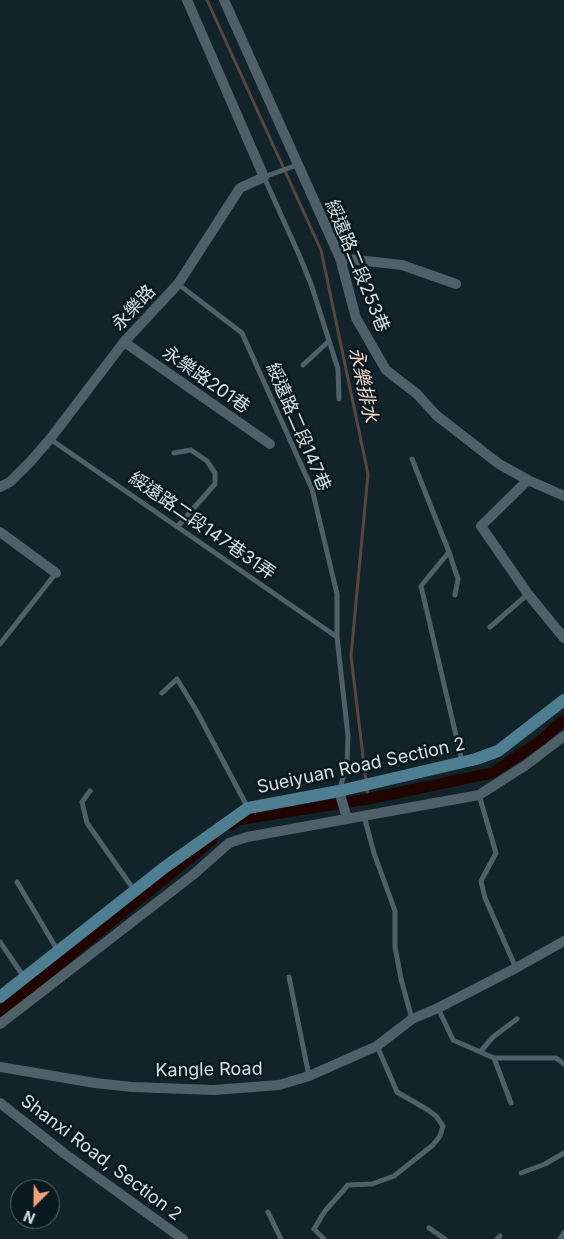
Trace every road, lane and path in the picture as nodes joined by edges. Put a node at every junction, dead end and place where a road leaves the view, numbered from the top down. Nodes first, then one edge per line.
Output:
1 (187, 0) edge
2 (224, 0) edge
3 (292, 166) junction
4 (264, 177) junction
5 (340, 258) junction
6 (178, 284) junction
7 (456, 284) dead end
8 (329, 341) junction
9 (124, 342) junction
10 (303, 365) dead end
11 (339, 399) dead end
12 (50, 439) junction
13 (270, 444) dead end
14 (174, 453) dead end
15 (412, 459) dead end
16 (528, 480) junction
17 (0, 487) edge
18 (564, 496) edge
19 (178, 526) junction
20 (0, 532) edge
21 (449, 552) junction
22 (56, 573) joint
23 (528, 594) junction
24 (455, 595) dead end
25 (490, 627) dead end
26 (337, 637) junction
27 (564, 638) edge
28 (0, 644) edge
29 (162, 693) dead end
30 (564, 700) edge
31 (564, 736) edge
32 (462, 763) junction
33 (344, 790) junction
34 (90, 791) dead end
35 (479, 796) junction
36 (248, 808) junction
37 (364, 816) junction
38 (347, 818) junction
39 (17, 882) dead end
40 (134, 891) junction
41 (564, 941) edge
42 (0, 942) edge
43 (58, 951) junction
44 (516, 968) junction
45 (289, 977) dead end
46 (25, 978) junction
47 (0, 997) edge
48 (438, 1008) junction
49 (412, 1019) junction
50 (517, 1019) dead end
51 (0, 1024) edge
52 (377, 1046) junction
53 (480, 1051) junction
54 (494, 1058) junction
55 (564, 1064) edge
56 (0, 1067) edge
57 (309, 1076) junction
58 (511, 1102) dead end
59 (0, 1103) edge
60 (564, 1153) edge
61 (521, 1173) dead end
62 (268, 1212) dead end
63 (429, 1228) dead end
64 (564, 1233) edge
65 (174, 1235) edge
66 (183, 1239) edge
67 (281, 1239) edge
68 (324, 1239) edge
69 (445, 1239) edge
70 (560, 1239) edge

1 - 4 street
2 - 3 street, 綏遠路二段253巷
3 - 4 lane, 永樂路
3 - 5 street, 綏遠路二段253巷
4 - 6 street, 永樂路
4 - 8 lane
5 - 7 street
5 - 16 street, 綏遠路二段253巷
6 - 9 street, 永樂路
6 - 26 lane, 綏遠路二段147巷
8 - 10 lane
8 - 11 lane
9 - 12 street, 永樂路
9 - 13 street, 永樂路201巷
12 - 17 street, 永樂路
12 - 19 lane, 綏遠路二段147巷31弄
14 - 19 lane
15 - 21 lane
16 - 18 street, 綏遠路二段253巷
16 - 23 street
19 - 26 lane, 綏遠路二段147巷31弄
20 - 22 street
21 - 24 lane
21 - 32 lane
22 - 28 lane
23 - 25 lane
23 - 27 street
26 - 33 lane, 綏遠路二段147巷
29 - 36 lane
30 - 32 street, Sueiyuan Road Section 2
31 - 35 street
32 - 33 street, Sueiyuan Road Section 2
33 - 36 street, Sueiyuan Road Section 2
33 - 38 street
34 - 40 lane
35 - 37 street
35 - 44 lane
36 - 40 street, Sueiyuan Road Section 2
37 - 38 street
37 - 49 lane
38 - 51 street
39 - 43 lane
40 - 43 street, Sueiyuan Road Section 2
41 - 44 street, Kangle Road
42 - 46 lane
43 - 46 street, Sueiyuan Road Section 2
44 - 48 street, Kangle Road
45 - 57 lane
46 - 47 street, Sueiyuan Road Section 2
48 - 49 street, Kangle Road
48 - 53 lane
49 - 52 street, Kangle Road
50 - 53 lane
52 - 57 street, Kangle Road
52 - 68 lane
53 - 54 lane
54 - 55 lane
54 - 58 lane
56 - 57 street, Kangle Road
59 - 65 street, Shanxi Road, Section 2
60 - 61 lane
62 - 67 lane
63 - 69 lane
64 - 70 lane
65 - 66 street, Shanxi Road, Section 2

